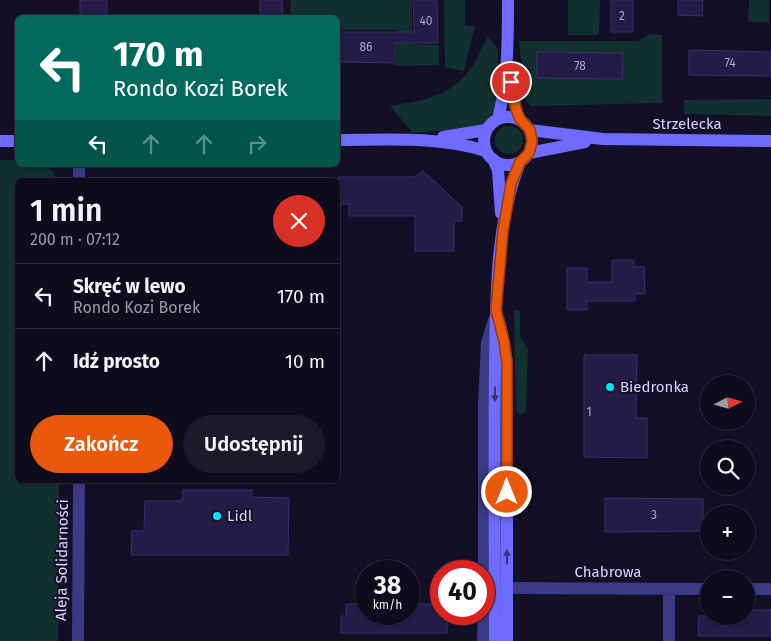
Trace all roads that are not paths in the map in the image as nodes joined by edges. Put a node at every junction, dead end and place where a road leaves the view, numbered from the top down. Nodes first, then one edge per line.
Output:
1 (508, 0) edge
2 (508, 53) junction
3 (498, 119) junction
4 (520, 119) junction
5 (486, 130) junction
6 (530, 130) junction
7 (603, 139) junction
8 (15, 140) edge
9 (340, 140) edge
10 (416, 140) junction
11 (0, 141) edge
12 (771, 141) edge
13 (489, 155) junction
14 (524, 157) junction
15 (503, 231) junction
16 (496, 310) junction
17 (79, 483) edge
18 (484, 560) edge
19 (507, 588) junction
20 (669, 589) junction
21 (700, 589) edge
22 (755, 589) edge
23 (771, 589) edge
24 (484, 625) edge
25 (78, 641) edge
26 (483, 641) edge
27 (495, 641) edge
28 (507, 641) edge
29 (669, 641) edge

1 - 2 street
2 - 3 street
2 - 4 street
3 - 4 street
3 - 5 street
4 - 6 street
5 - 10 street
5 - 13 street
6 - 7 street, Strzelecka
6 - 14 street
7 - 12 street, Strzelecka
7 - 14 street, Strzelecka
8 - 11 street
9 - 10 street
10 - 13 street
13 - 14 street
13 - 15 street
14 - 15 street
15 - 16 street
16 - 18 street
19 -> 16 street
16 -> 27 street
17 - 25 street, Aleja Solidarności
19 - 20 street, Chabrowa
19 - 28 street
20 - 21 street, Chabrowa
20 - 29 street
22 - 23 street
24 - 26 street

